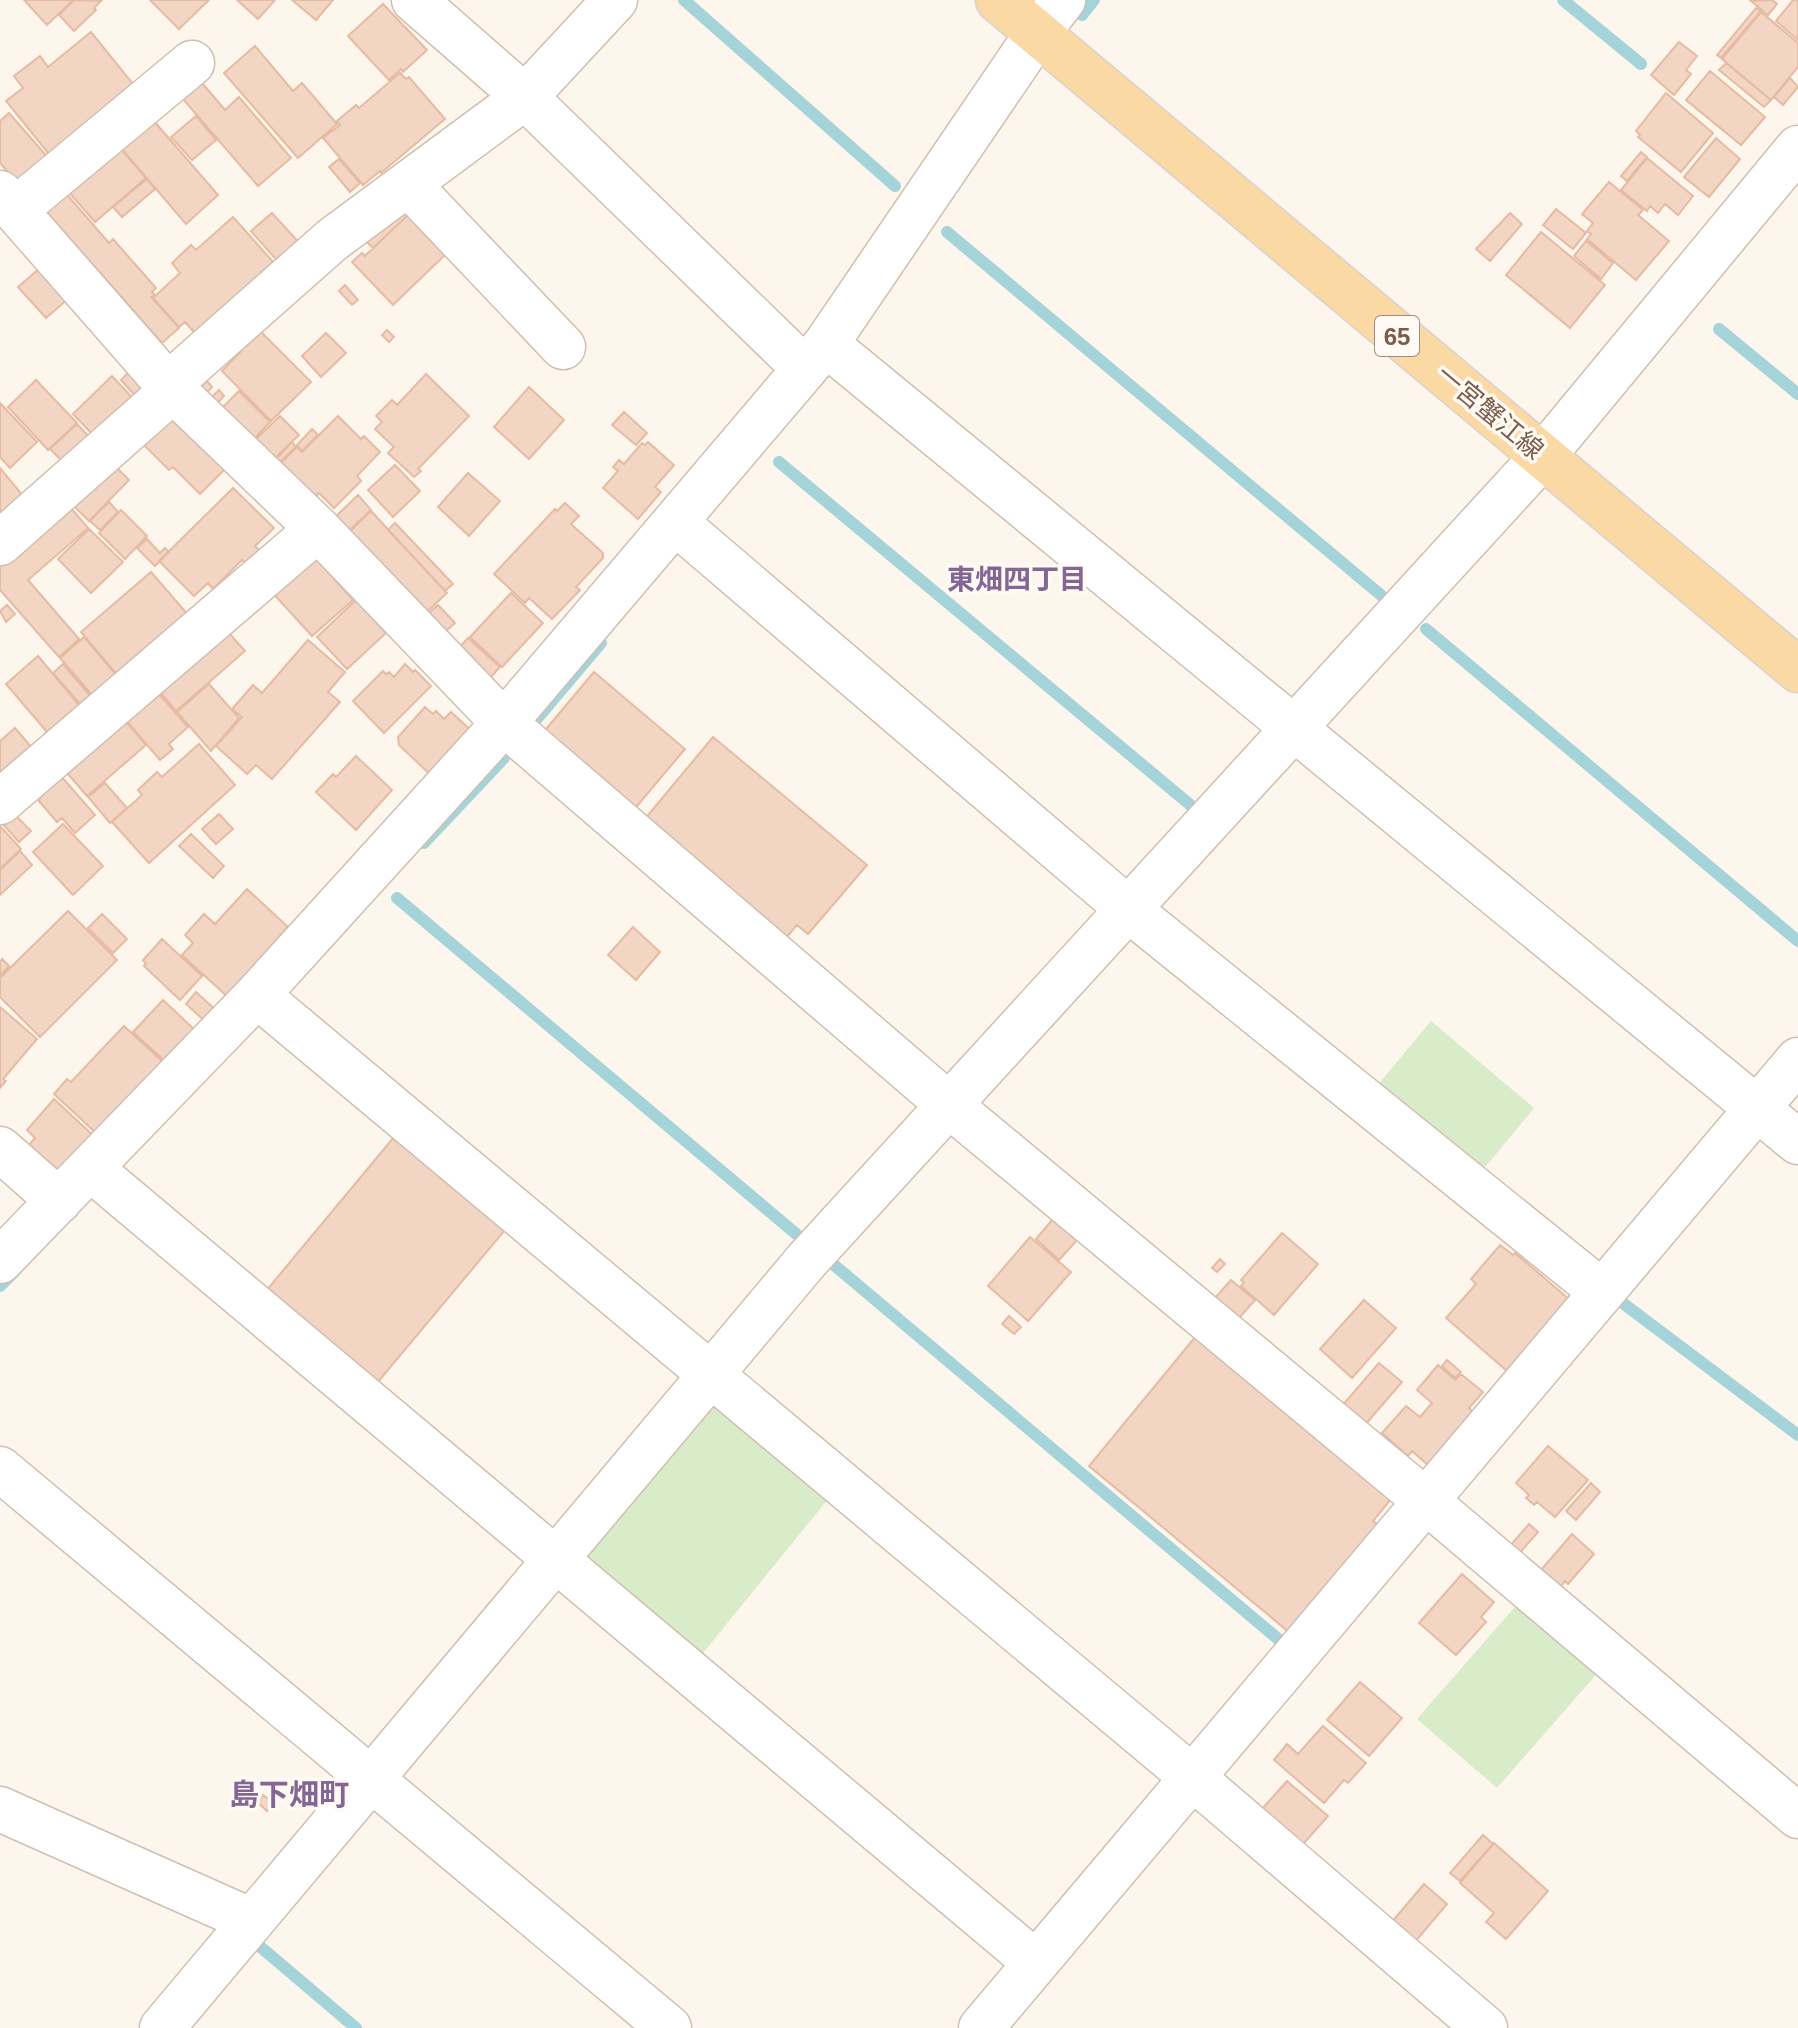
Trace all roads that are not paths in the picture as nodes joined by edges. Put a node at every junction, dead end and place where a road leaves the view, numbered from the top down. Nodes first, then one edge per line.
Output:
1 (414, 0) edge
2 (615, 0) edge
3 (998, 0) edge
4 (1063, 0) edge
5 (1037, 34) junction
6 (192, 63) dead end
7 (525, 97) junction
8 (1798, 148) edge
9 (408, 184) junction
10 (7, 201) edge
11 (563, 347) dead end
12 (815, 356) junction
13 (170, 387) junction
14 (1543, 456) junction
15 (675, 522) junction
16 (318, 529) junction
17 (0, 543) edge
18 (1798, 670) edge
19 (504, 723) junction
20 (1294, 729) junction
21 (0, 802) edge
22 (1128, 909) junction
23 (257, 995) junction
24 (1798, 1060) edge
25 (949, 1105) junction
26 (1757, 1108) junction
27 (1798, 1142) edge
28 (0, 1149) edge
29 (91, 1169) junction
30 (59, 1201) junction
31 (0, 1261) edge
32 (1602, 1292) junction
33 (711, 1375) junction
34 (0, 1469) edge
35 (1426, 1501) junction
36 (556, 1560) junction
37 (1192, 1777) junction
38 (371, 1779) junction
39 (0, 1809) edge
40 (1798, 1816) edge
41 (252, 1921) junction
42 (1036, 1963) junction
43 (1470, 2023) edge
44 (162, 2028) edge
45 (669, 2028) edge
46 (981, 2028) edge

1 - 7 street
2 - 7 street
3 - 5 main road, 一宮蟹江線 / 65
4 - 5 street
5 - 12 street
5 - 14 main road, 一宮蟹江線 / 65
6 - 10 street
7 - 9 street
7 - 12 street
8 - 14 street
9 - 11 street
9 - 13 street
10 - 13 street
12 - 15 street
12 - 20 street
13 - 16 street
13 - 17 street
14 - 18 main road, 一宮蟹江線 / 65
14 - 20 street
15 - 19 street
15 - 22 street
16 - 19 street
16 - 21 street
19 - 23 street
19 - 25 street
20 - 22 street
20 - 26 street
22 - 25 street
22 - 32 street
23 - 29 street
23 - 33 street
24 - 26 street
25 - 33 street
25 - 35 street
26 - 27 street
26 - 32 street
28 - 30 street
29 - 30 street
29 - 36 street
30 - 31 street
32 - 35 street
33 - 36 street
33 - 37 street
34 - 38 street
35 - 37 street
35 - 40 street
36 - 38 street
36 - 42 street
37 - 42 street
37 - 43 street
38 - 41 street
38 - 45 street
39 - 41 street
41 - 44 street
42 - 46 street

